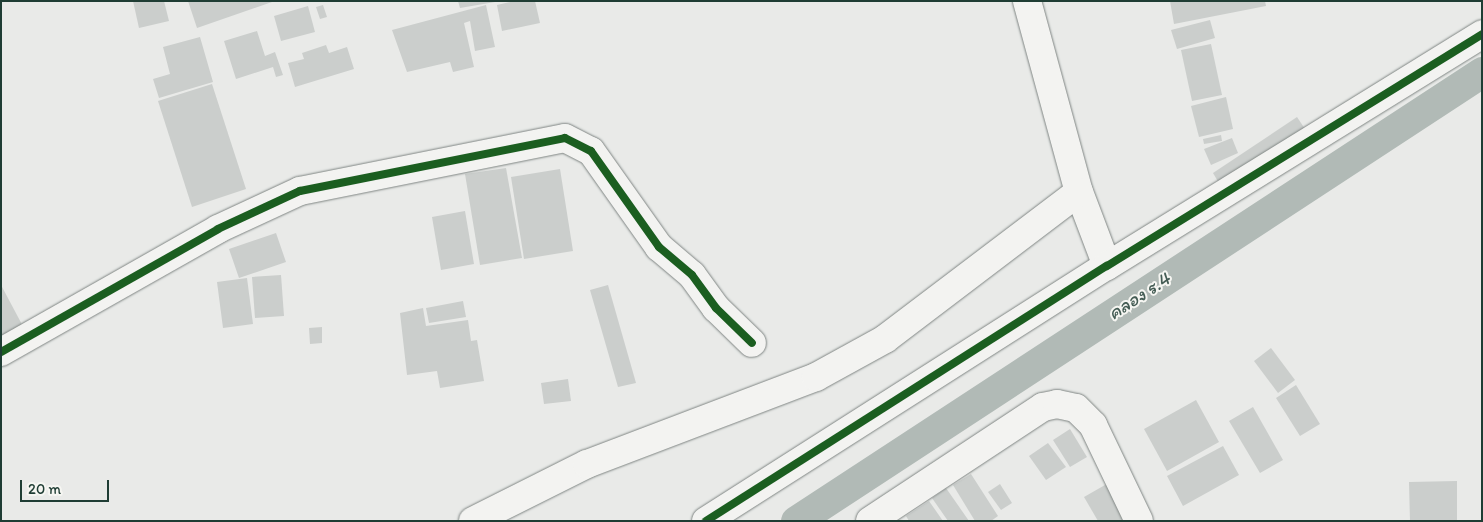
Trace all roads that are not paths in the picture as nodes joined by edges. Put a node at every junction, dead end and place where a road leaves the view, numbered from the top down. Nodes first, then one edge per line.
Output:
1 (1027, 1) edge
2 (1482, 34) edge
3 (1079, 192) junction
4 (1106, 266) junction
5 (752, 344) dead end
6 (1, 352) edge
7 (473, 521) edge
8 (706, 521) edge
9 (870, 521) edge
10 (1139, 521) edge

1 - 3 street
2 - 4 street
3 - 4 street
3 - 7 street
4 - 8 street
5 - 6 street
9 - 10 street

